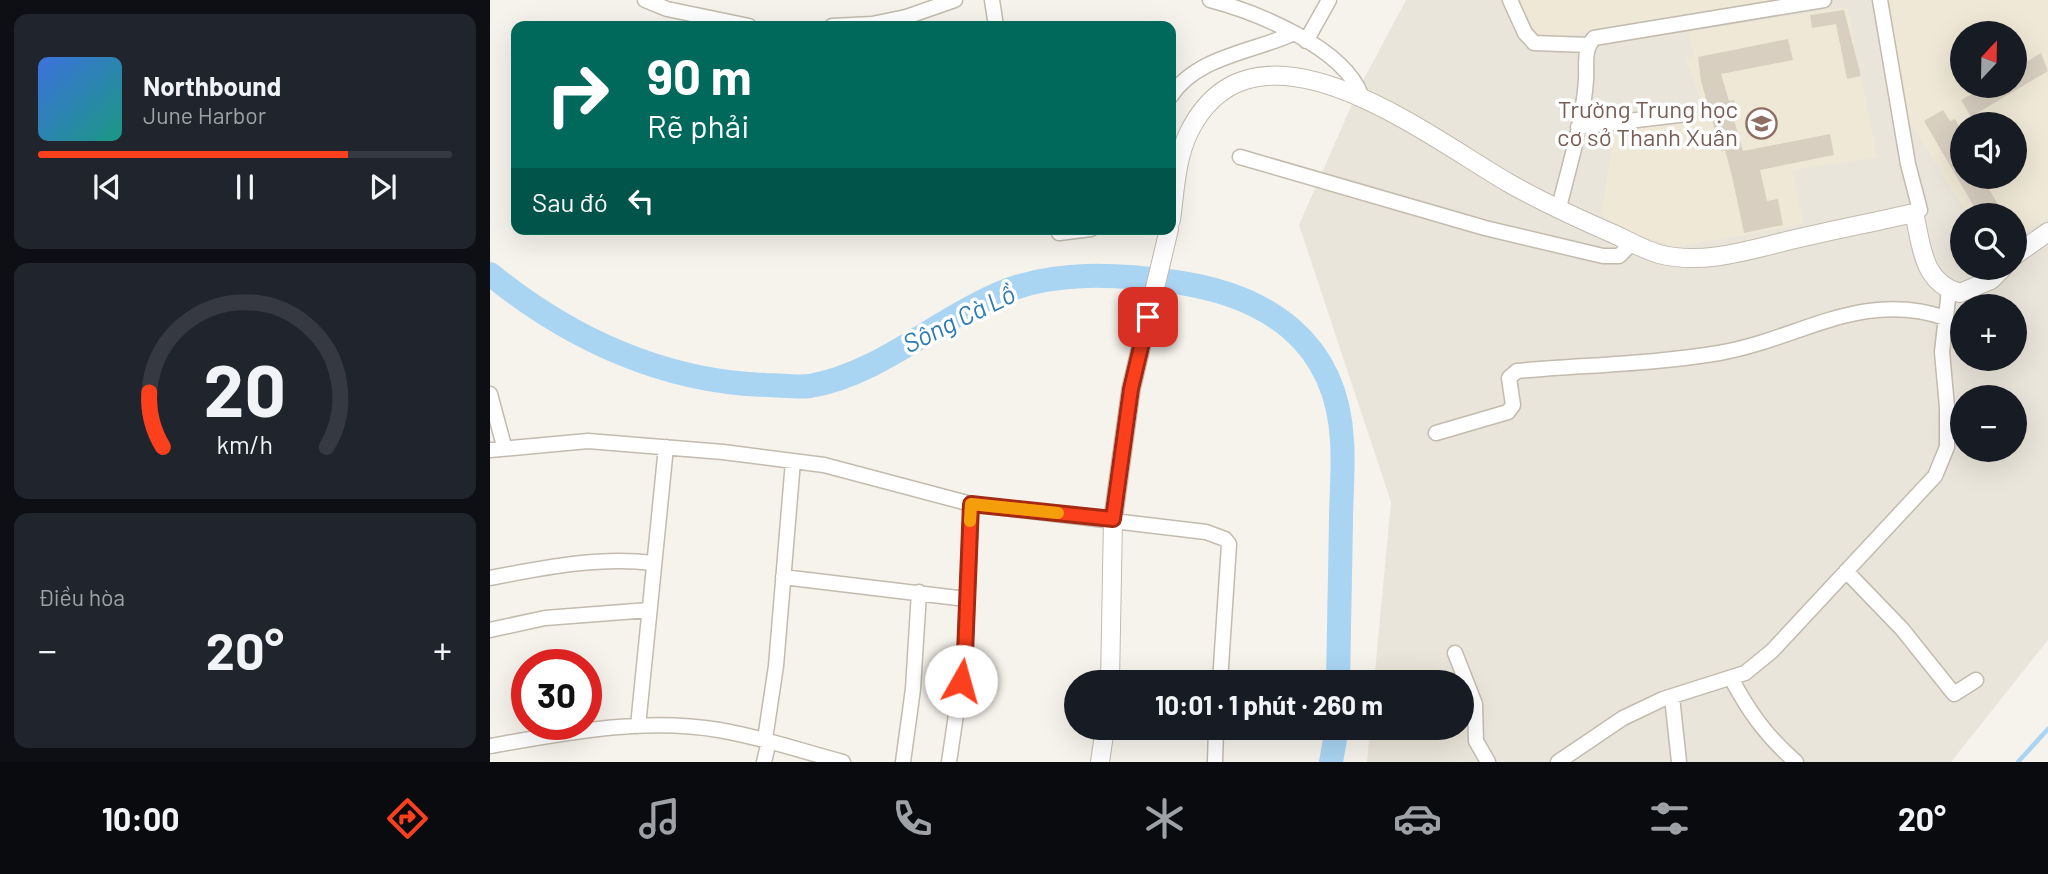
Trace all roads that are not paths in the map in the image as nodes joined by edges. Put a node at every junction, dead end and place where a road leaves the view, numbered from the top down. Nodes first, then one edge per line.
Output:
1 (645, 0) edge
2 (956, 0) edge
3 (992, 0) edge
4 (1210, 0) edge
5 (1329, 0) edge
6 (1510, 0) edge
7 (1824, 0) edge
8 (1880, 0) edge
9 (725, 21) edge
10 (887, 21) edge
11 (995, 21) edge
12 (1292, 34) junction
13 (1306, 41) junction
14 (1588, 45) junction
15 (1176, 90) edge
16 (1361, 94) junction
17 (1687, 114) dead end
18 (1578, 127) junction
19 (1240, 157) dead end
20 (1176, 181) edge
21 (1559, 208) junction
22 (1913, 213) junction
23 (2048, 232) edge
24 (1169, 235) edge
25 (1632, 243) junction
26 (2027, 247) edge
27 (1990, 280) edge
28 (1949, 290) junction
29 (1946, 318) junction
30 (490, 394) edge
31 (1436, 433) dead end
32 (666, 447) junction
33 (497, 448) edge
34 (793, 461) junction
35 (971, 504) junction
36 (1113, 519) junction
37 (653, 562) junction
38 (1846, 570) junction
39 (783, 577) junction
40 (490, 578) edge
41 (919, 592) junction
42 (966, 599) junction
43 (649, 610) junction
44 (490, 629) edge
45 (1455, 653) dead end
46 (1110, 670) edge
47 (1221, 670) edge
48 (1731, 678) junction
49 (1976, 680) dead end
50 (1672, 697) junction
51 (638, 726) junction
52 (767, 740) junction
53 (1103, 740) edge
54 (1216, 740) edge
55 (490, 746) edge
56 (764, 762) edge
57 (843, 762) edge
58 (903, 762) edge
59 (949, 762) edge
60 (1100, 762) edge
61 (1215, 762) edge
62 (1488, 762) edge
63 (1558, 762) edge
64 (1679, 762) edge
65 (1796, 762) edge

1 - 9 street
2 - 10 street
3 - 11 street
4 - 12 street
5 - 13 street
6 - 14 street
7 - 14 street
8 - 22 street
12 - 13 street
12 - 15 street
13 - 16 street
14 - 18 street
16 - 20 street
16 - 21 street
17 - 18 street
18 - 21 street
19 - 25 street
21 - 25 street
22 - 25 street
22 - 28 street
23 - 26 street
24 - 36 street
27 - 28 street
28 - 29 street
29 - 31 street
29 - 38 street
30 - 33 street
32 - 33 street
32 - 34 street
32 - 37 street
34 - 35 street
34 - 39 street
35 - 36 street
35 - 42 street
36 - 46 street
36 - 47 street
37 - 40 street
37 - 43 street
38 - 48 street
38 - 49 street
39 - 41 street
39 - 52 street
41 - 42 street
41 - 58 street
42 - 59 street
43 - 44 street
43 - 51 street
45 - 62 street
48 - 50 street
48 - 65 street
50 - 63 street
50 - 64 street
51 - 52 street
51 - 55 street
52 - 56 street
52 - 57 street
53 - 60 street
54 - 61 street

